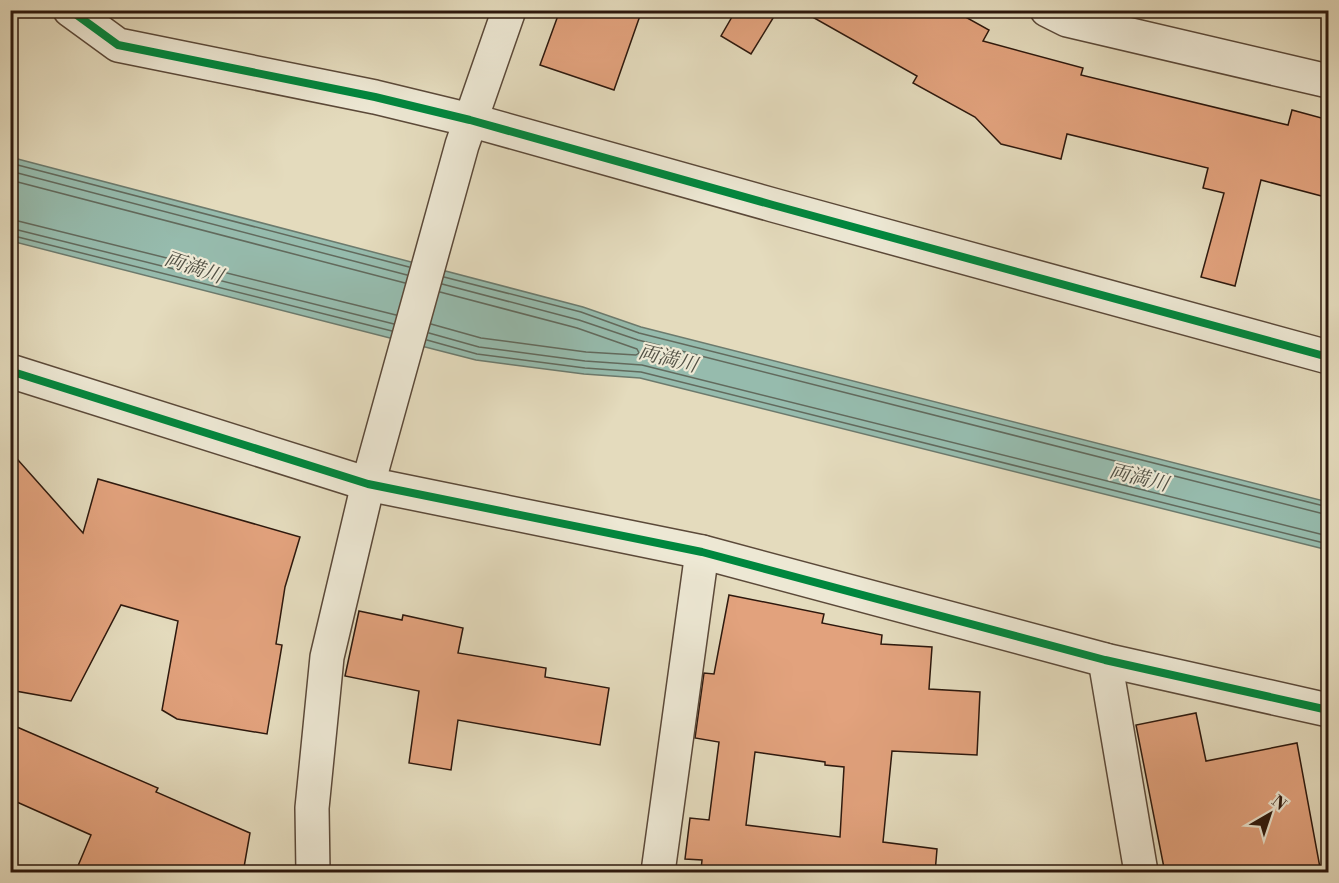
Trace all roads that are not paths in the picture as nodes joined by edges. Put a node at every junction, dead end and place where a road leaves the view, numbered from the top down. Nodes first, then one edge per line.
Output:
1 (69, 10) edge
2 (509, 10) edge
3 (1061, 14) edge
4 (1329, 81) edge
5 (466, 133) junction
6 (1329, 357) edge
7 (10, 371) edge
8 (372, 470) junction
9 (702, 552) junction
10 (1105, 660) junction
11 (1329, 710) edge
12 (313, 873) edge
13 (658, 873) edge
14 (1141, 873) edge

1 - 5 street
2 - 5 street
3 - 4 street
5 - 6 street
5 - 8 street
7 - 8 street
8 - 9 street
8 - 12 street
9 - 10 street
9 - 13 street
10 - 11 street
10 - 14 street

